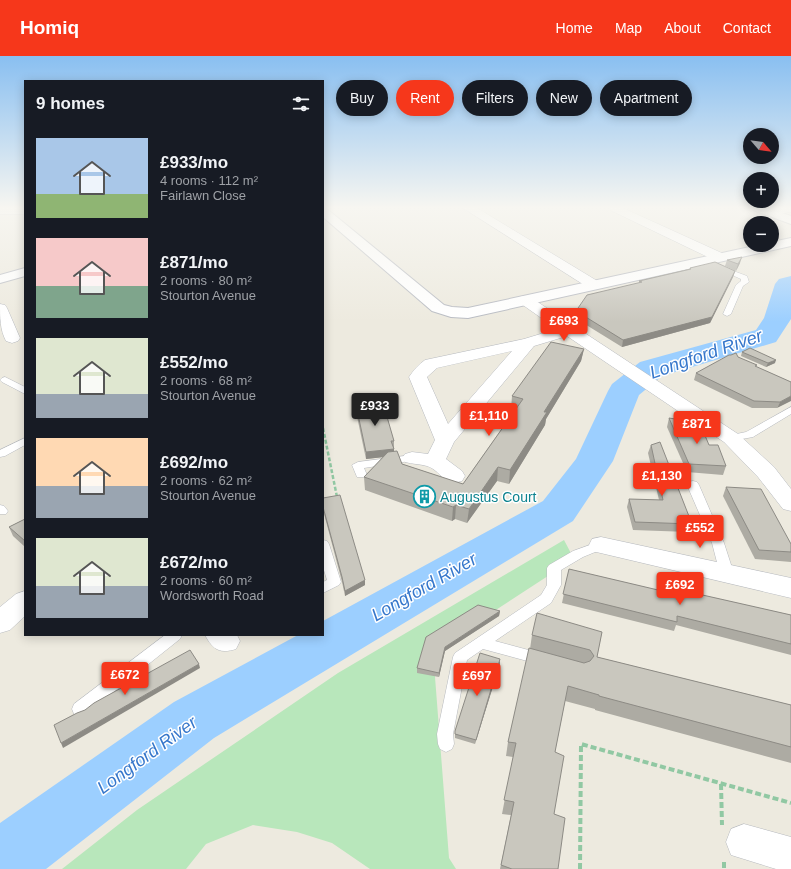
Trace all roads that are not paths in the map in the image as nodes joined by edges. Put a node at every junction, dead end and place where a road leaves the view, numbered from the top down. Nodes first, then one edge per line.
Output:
1 (364, 246) edge
2 (531, 246) edge
3 (695, 246) edge
4 (772, 246) edge
5 (719, 257) junction
6 (705, 261) junction
7 (24, 272) edge
8 (3, 277) edge
9 (594, 285) junction
10 (525, 300) junction
11 (0, 308) edge
12 (727, 314) dead end
13 (570, 330) junction
14 (12, 338) edge
15 (528, 343) junction
16 (5, 380) dead end
17 (24, 390) edge
18 (791, 410) edge
19 (731, 438) junction
20 (445, 440) junction
21 (24, 442) edge
22 (1, 454) edge
23 (412, 458) joint
24 (435, 461) junction
25 (361, 475) dead end
26 (454, 476) dead end
27 (693, 485) dead end
28 (791, 504) edge
29 (601, 545) joint
30 (324, 547) edge
31 (727, 574) junction
32 (324, 587) edge
33 (791, 588) edge
34 (24, 602) edge
35 (0, 622) edge
36 (174, 636) edge
37 (482, 643) junction
38 (558, 663) edge
39 (80, 709) dead end
40 (446, 744) dead end
41 (744, 842) dead end
42 (791, 855) edge

1 - 10 street
2 - 9 street
3 - 5 street
4 - 5 street
5 - 6 street
6 - 9 street
6 - 12 lane
7 - 8 street
9 - 10 street
10 - 13 street
11 - 14 street
13 - 15 street
13 - 19 street
15 - 20 street
15 - 20 street
16 - 17 lane
18 - 19 lane
19 - 28 street
20 - 24 street
21 - 22 lane
23 - 24 street
23 - 25 lane
24 - 26 street
27 - 31 lane
29 - 31 street
29 - 37 lane
30 - 32 lane
31 - 33 street
34 - 35 street
36 - 39 lane
37 - 38 lane
37 - 40 lane
41 - 42 street

